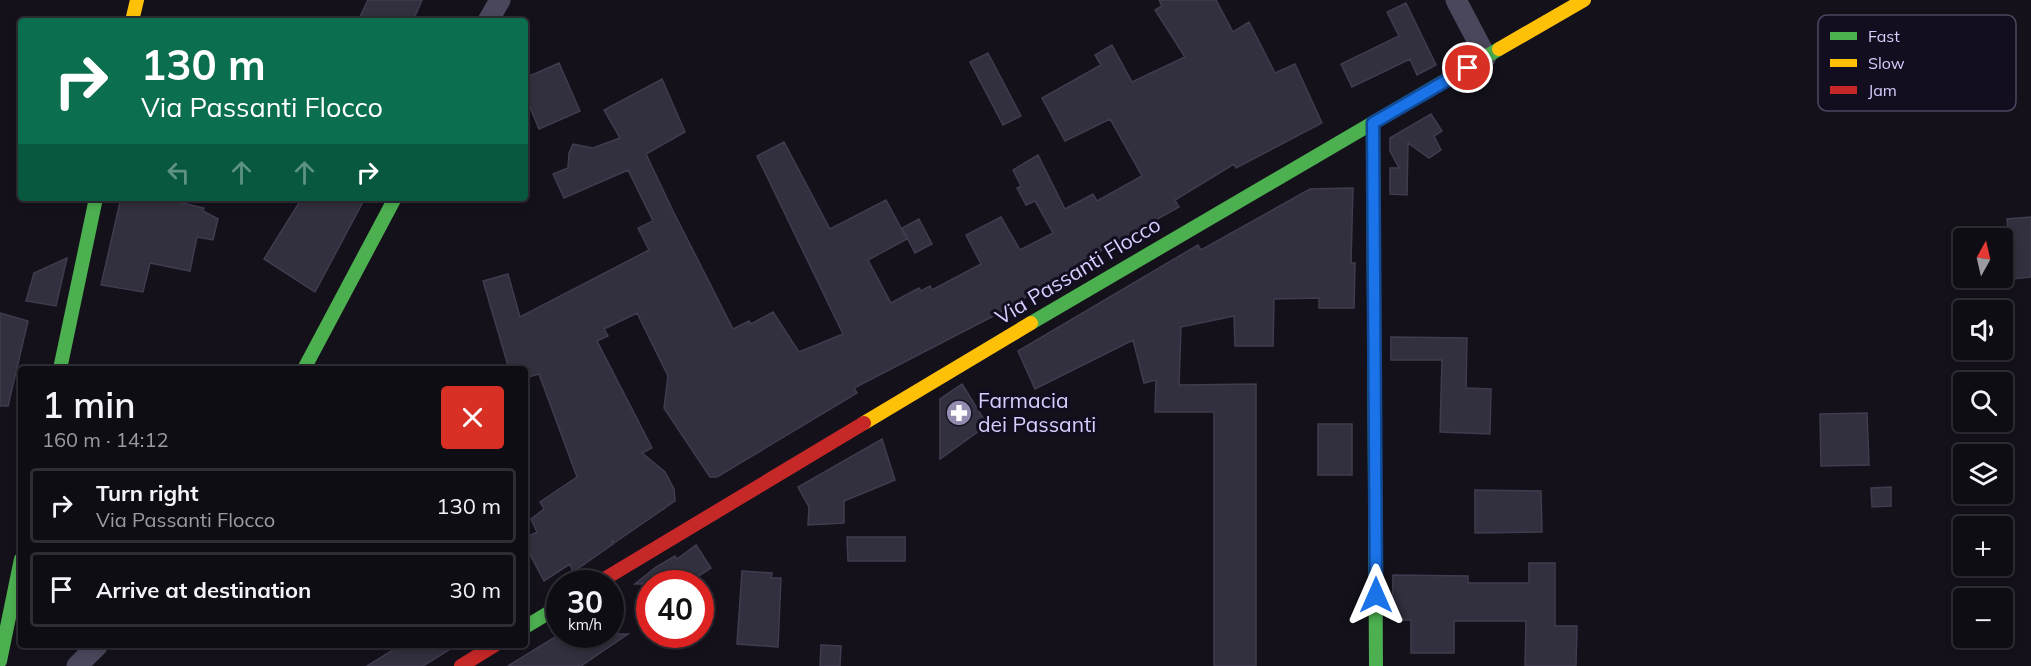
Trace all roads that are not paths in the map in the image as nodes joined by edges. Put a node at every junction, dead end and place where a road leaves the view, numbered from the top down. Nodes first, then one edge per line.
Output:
1 (137, 0) edge
2 (500, 0) edge
3 (1456, 0) edge
4 (1584, 0) edge
5 (133, 18) edge
6 (490, 18) edge
7 (1486, 57) junction
8 (1373, 123) junction
9 (95, 201) edge
10 (393, 201) edge
11 (61, 366) edge
12 (306, 366) edge
13 (619, 570) edge
14 (18, 574) edge
15 (546, 614) edge
16 (528, 625) edge
17 (95, 648) edge
18 (490, 648) edge
19 (0, 661) edge
20 (77, 666) edge
21 (460, 666) edge
22 (1376, 666) edge

1 - 5 main road
2 - 6 street
3 - 7 street
4 - 7 main road, Via Passanti Flocco
7 - 8 main road, Via Passanti Flocco
8 - 13 main road, Via Passanti Flocco
8 - 22 main road
9 - 11 main road
10 - 12 main road
14 - 19 main road
15 - 16 main road
17 - 20 street
18 - 21 main road

